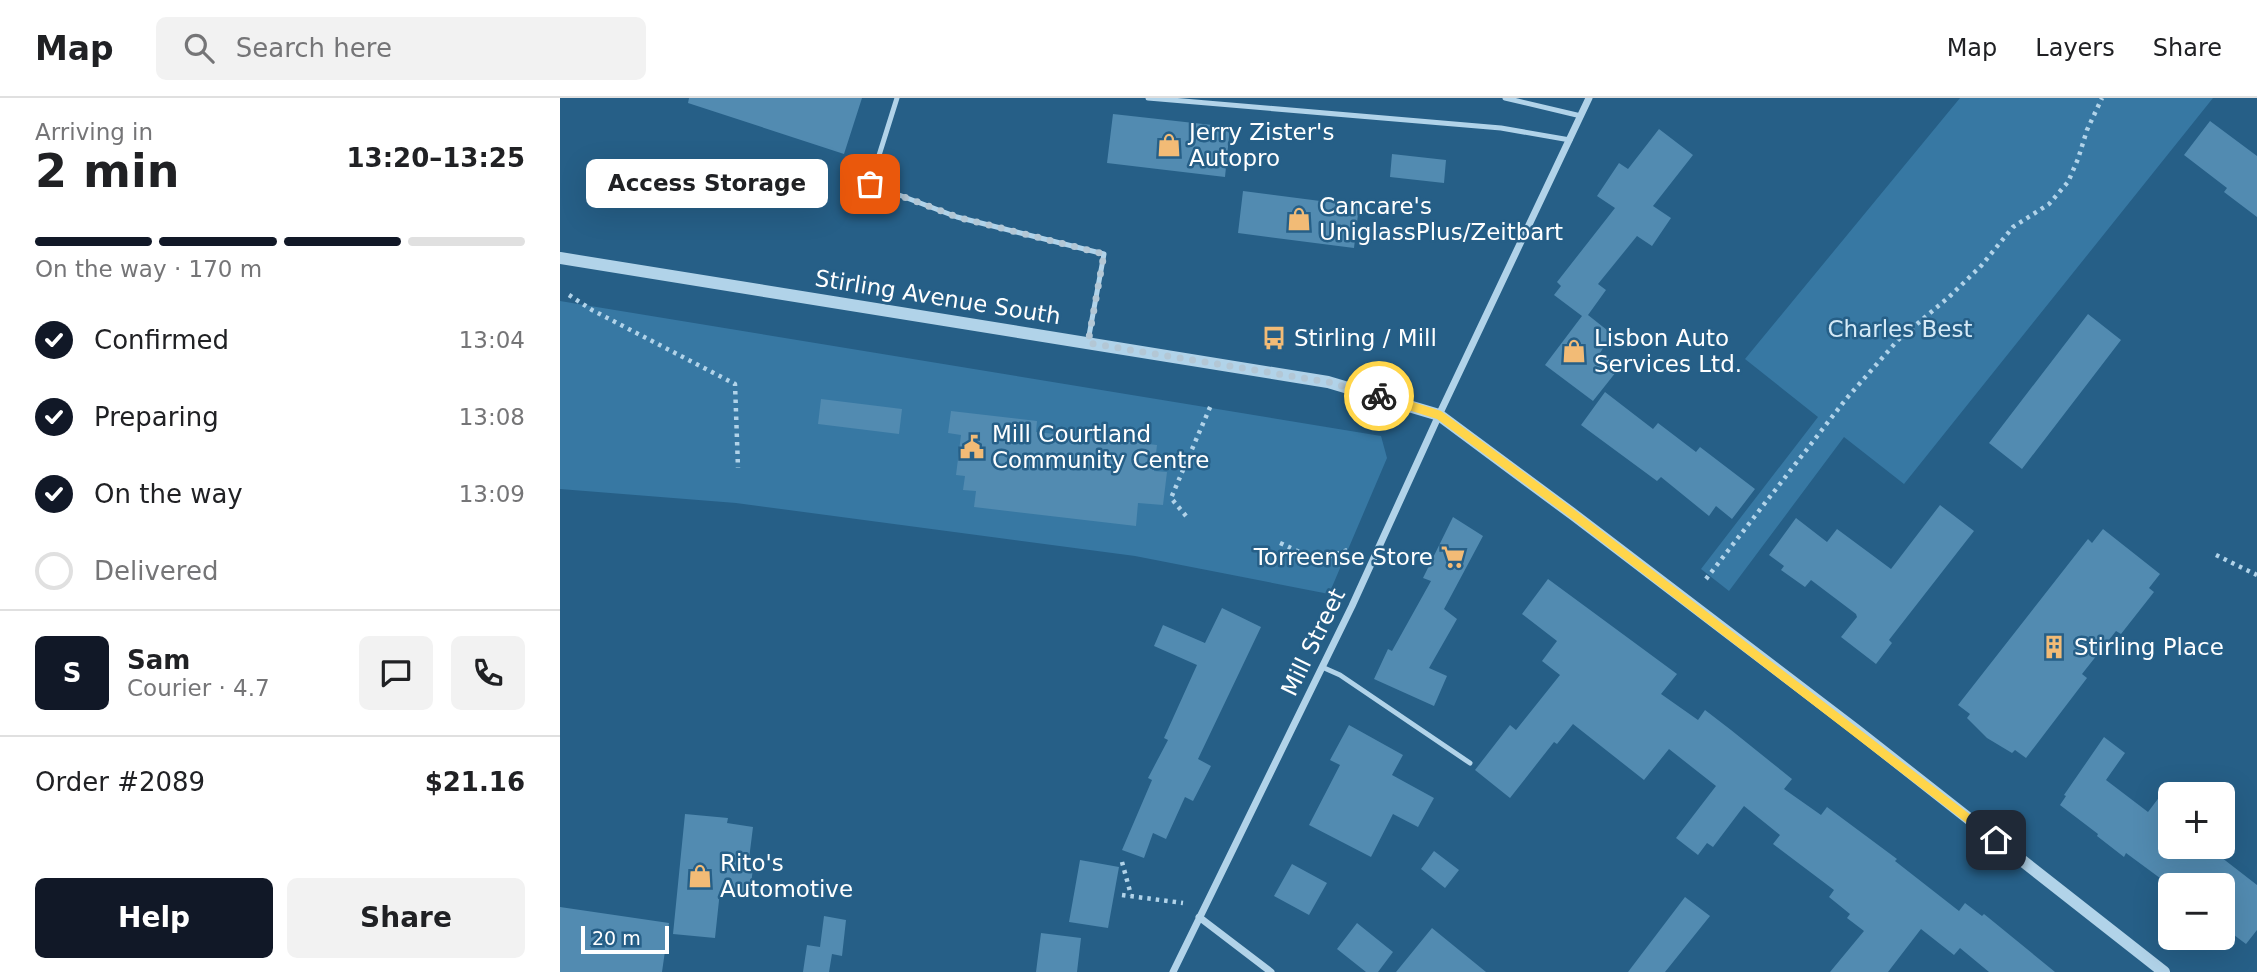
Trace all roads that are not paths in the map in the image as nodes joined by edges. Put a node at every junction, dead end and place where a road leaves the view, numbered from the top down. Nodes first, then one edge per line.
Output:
1 (897, 98) edge
2 (1148, 98) edge
3 (1505, 98) edge
4 (1589, 98) edge
5 (1581, 116) junction
6 (1570, 140) junction
7 (560, 258) edge
8 (1088, 343) junction
9 (1439, 415) junction
10 (1322, 667) junction
11 (1471, 763) dead end
12 (1199, 917) junction
13 (1173, 972) edge
14 (1270, 972) edge
15 (2164, 972) edge

1 - 8 lane
2 - 6 lane
3 - 5 lane
4 - 5 street, Mill Street
5 - 6 street, Mill Street
6 - 9 street, Mill Street
7 - 8 street, Stirling Avenue South
8 - 9 street, Stirling Avenue South
9 - 10 street, Mill Street
9 - 15 street, Stirling Avenue South
10 - 11 lane
10 - 12 street, Mill Street
12 - 13 street, Mill Street
12 - 14 street

